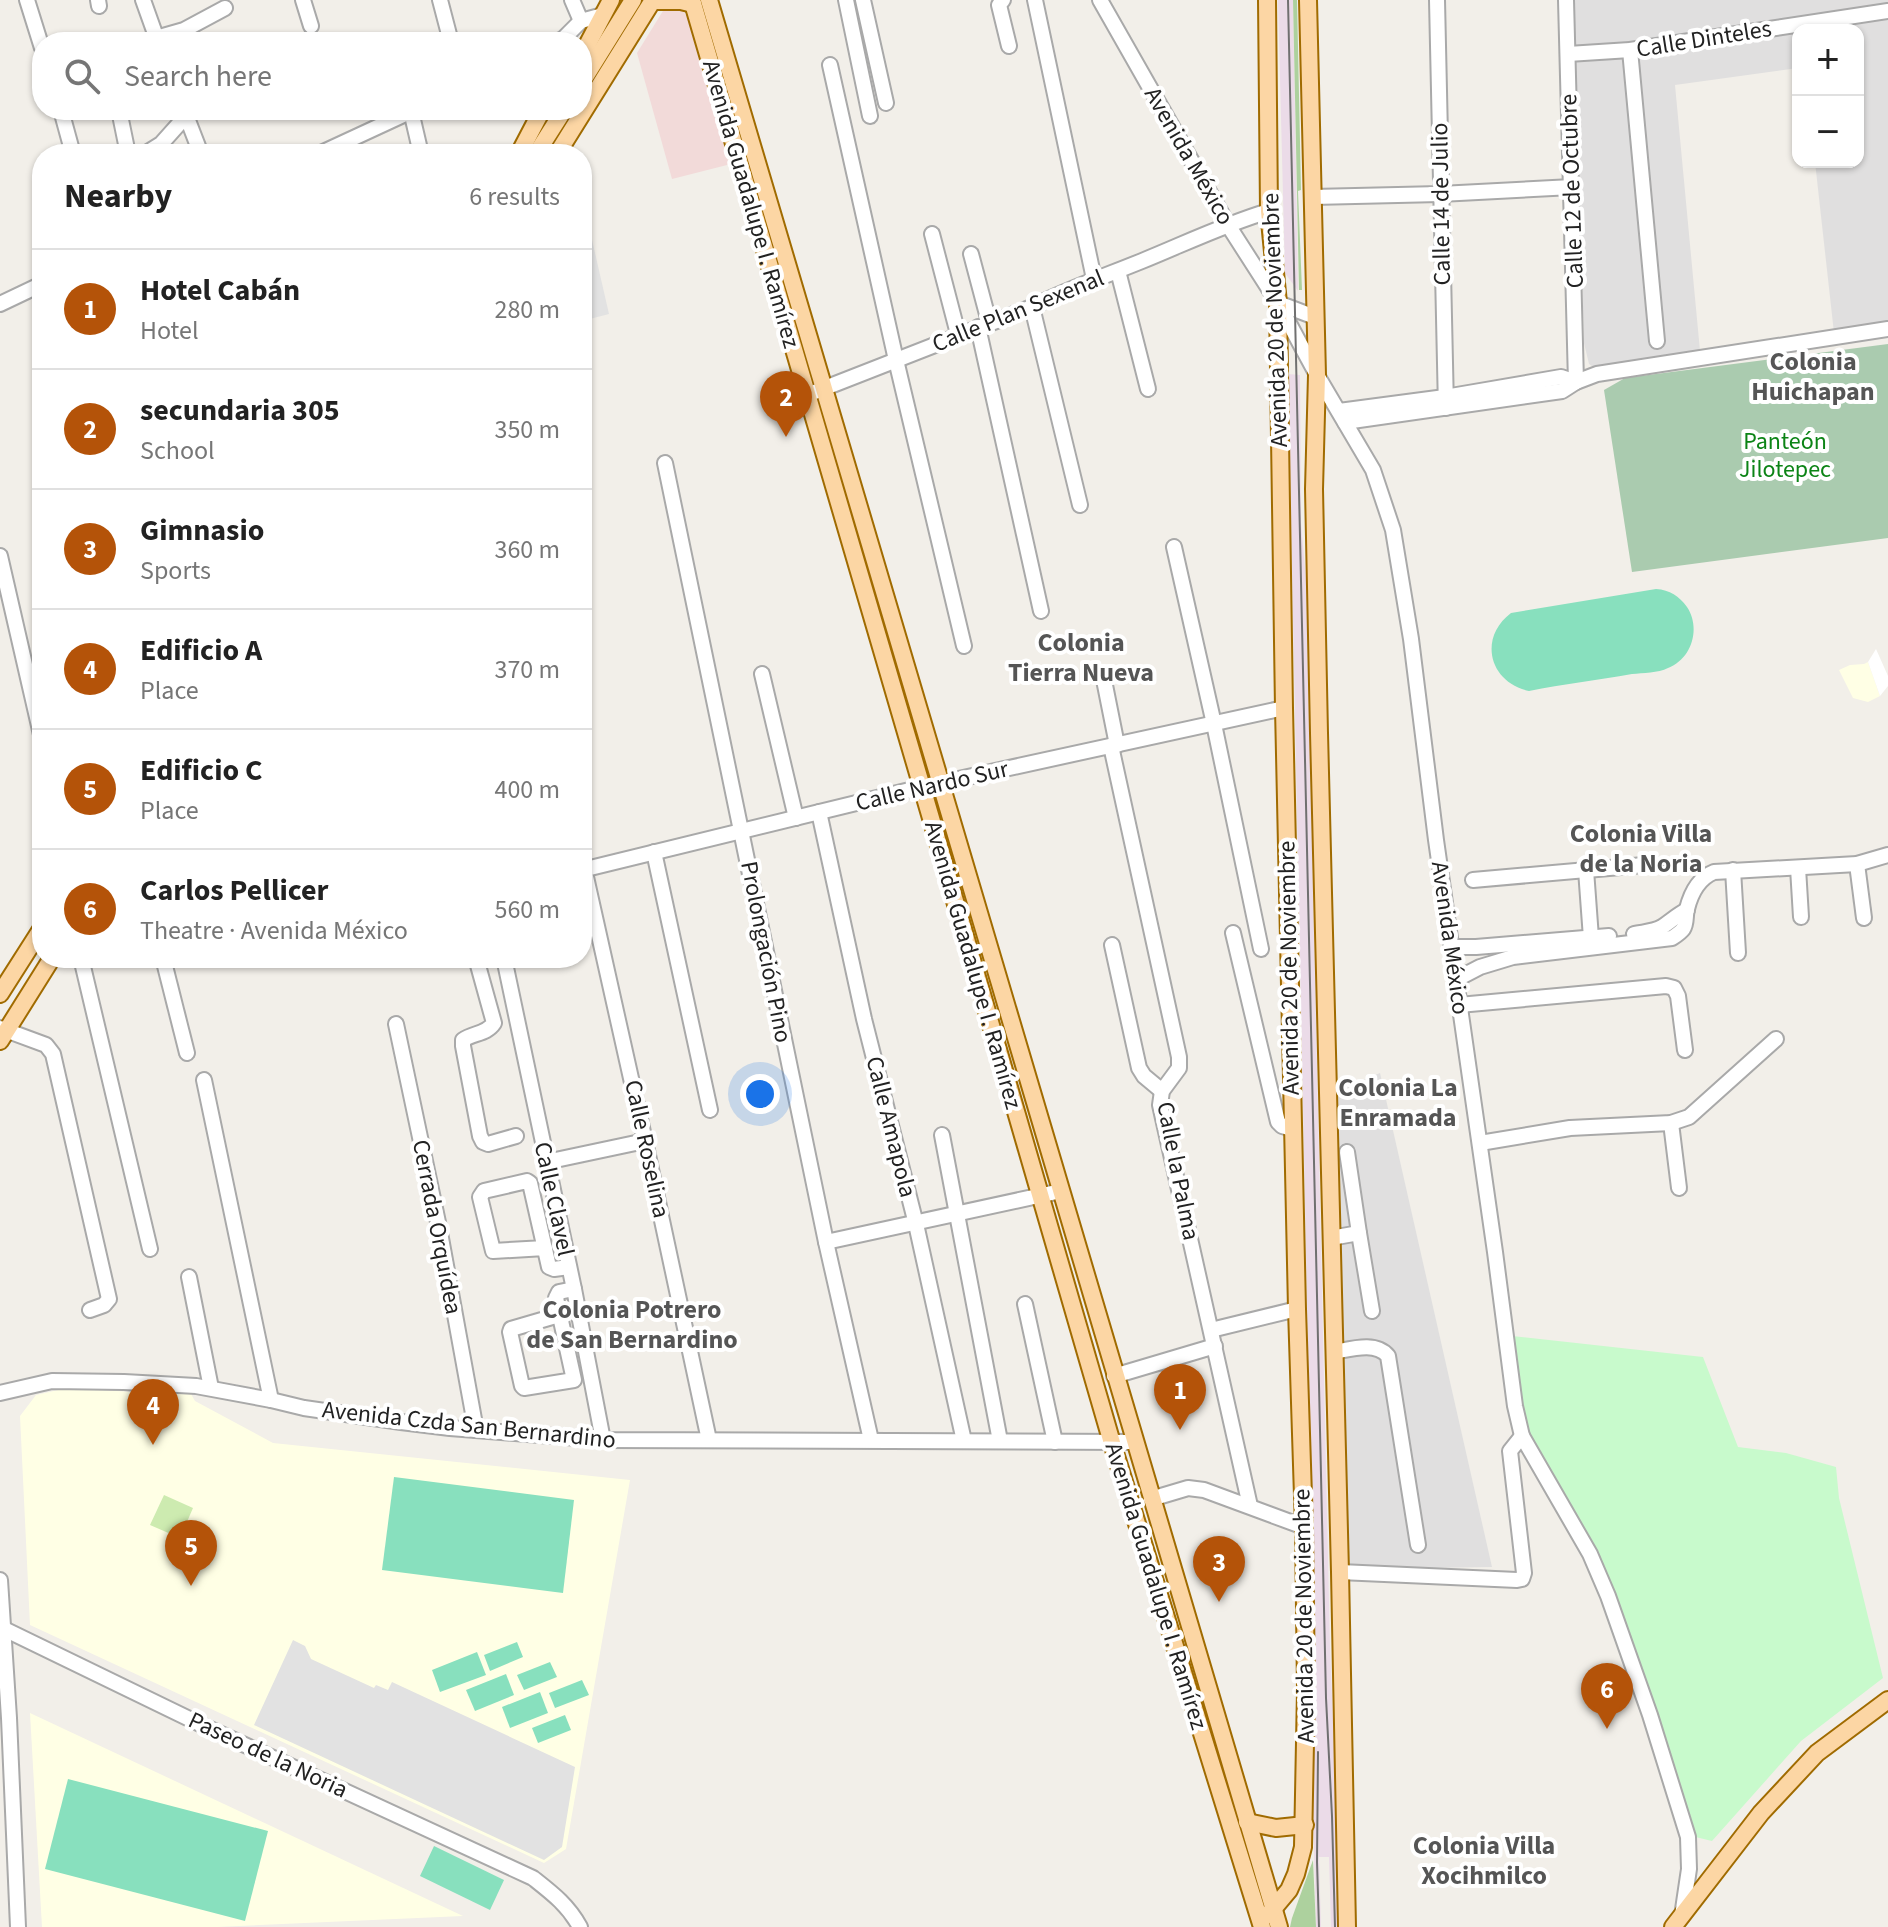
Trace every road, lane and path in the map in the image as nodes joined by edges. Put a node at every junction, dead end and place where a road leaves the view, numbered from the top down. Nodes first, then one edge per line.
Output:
1 (27, 0) edge
2 (143, 0) edge
3 (303, 0) edge
4 (440, 0) edge
5 (572, 0) edge
6 (611, 0) edge
7 (633, 0) edge
8 (846, 0) edge
9 (863, 0) edge
10 (1003, 0) edge
11 (1035, 0) edge
12 (1100, 0) edge
13 (1267, 0) edge
14 (1308, 0) edge
15 (1437, 0) edge
16 (1566, 0) edge
17 (653, 1) edge
18 (698, 1) edge
19 (225, 8) dead end
20 (1888, 11) edge
21 (594, 14) edge
22 (311, 26) dead end
23 (37, 32) edge
24 (154, 32) edge
25 (179, 32) edge
26 (448, 32) edge
27 (572, 32) edge
28 (584, 32) edge
29 (1009, 46) dead end
30 (1630, 50) junction
31 (1568, 54) junction
32 (830, 65) dead end
33 (592, 66) edge
34 (592, 98) edge
35 (886, 103) dead end
36 (870, 116) dead end
37 (64, 120) edge
38 (121, 120) edge
39 (179, 120) edge
40 (187, 120) edge
41 (382, 120) edge
42 (414, 120) edge
43 (537, 120) edge
44 (548, 120) edge
45 (558, 120) edge
46 (578, 120) edge
47 (70, 144) edge
48 (126, 144) edge
49 (161, 144) edge
50 (197, 144) edge
51 (338, 144) edge
52 (419, 144) edge
53 (524, 144) edge
54 (534, 144) edge
55 (542, 144) edge
56 (563, 144) edge
57 (1572, 187) junction
58 (1440, 194) junction
59 (1313, 197) junction
60 (1269, 211) junction
61 (1228, 225) junction
62 (932, 234) dead end
63 (971, 254) dead end
64 (1118, 271) junction
65 (1094, 279) junction
66 (32, 289) edge
67 (1278, 303) junction
68 (0, 304) edge
69 (1032, 307) junction
70 (1315, 317) junction
71 (984, 324) junction
72 (1888, 329) edge
73 (958, 334) junction
74 (1657, 341) dead end
75 (896, 360) junction
76 (1317, 375) junction
77 (1576, 382) junction
78 (826, 387) junction
79 (1148, 389) dead end
80 (807, 395) junction
81 (1446, 402) junction
82 (1342, 416) junction
83 (665, 463) dead end
84 (1080, 505) dead end
85 (1174, 547) dead end
86 (0, 556) edge
87 (1041, 611) dead end
88 (964, 646) dead end
89 (762, 674) dead end
90 (1104, 680) dead end
91 (32, 695) edge
92 (1284, 708) junction
93 (1214, 724) junction
94 (1114, 746) junction
95 (942, 783) junction
96 (922, 787) junction
97 (819, 812) junction
98 (796, 818) junction
99 (742, 831) junction
100 (654, 852) junction
101 (1888, 855) edge
102 (592, 864) edge
103 (1655, 864) dead end
104 (1857, 864) junction
105 (1798, 868) junction
106 (1586, 870) junction
107 (1733, 870) junction
108 (1473, 880) dead end
109 (592, 906) edge
110 (1801, 917) dead end
111 (1864, 918) dead end
112 (1233, 933) dead end
113 (1591, 938) junction
114 (1619, 940) junction
115 (32, 944) edge
116 (1112, 945) dead end
117 (1560, 946) junction
118 (1451, 947) junction
119 (1261, 949) dead end
120 (1513, 951) junction
121 (1738, 953) dead end
122 (45, 968) edge
123 (83, 968) edge
124 (166, 968) edge
125 (478, 968) edge
126 (494, 968) edge
127 (506, 968) edge
128 (480, 974) junction
129 (1455, 980) junction
130 (0, 994) edge
131 (1459, 1005) junction
132 (396, 1024) dead end
133 (2, 1033) edge
134 (1776, 1039) dead end
135 (1685, 1050) dead end
136 (187, 1053) dead end
137 (204, 1080) dead end
138 (1162, 1091) junction
139 (710, 1110) dead end
140 (1671, 1123) junction
141 (1292, 1129) junction
142 (942, 1135) dead end
143 (516, 1136) dead end
144 (645, 1141) junction
145 (1480, 1143) junction
146 (1347, 1152) dead end
147 (546, 1162) junction
148 (1679, 1188) dead end
149 (1061, 1191) junction
150 (1040, 1196) junction
151 (957, 1213) junction
152 (916, 1224) junction
153 (1359, 1233) junction
154 (1331, 1238) junction
155 (826, 1242) junction
156 (545, 1248) junction
157 (150, 1249) dead end
158 (569, 1267) junction
159 (189, 1277) dead end
160 (574, 1289) junction
161 (1025, 1304) dead end
162 (1297, 1309) junction
163 (90, 1310) dead end
164 (1372, 1311) dead end
165 (559, 1315) junction
166 (1211, 1330) junction
167 (1215, 1346) junction
168 (1334, 1352) junction
169 (1114, 1376) junction
170 (211, 1388) junction
171 (0, 1393) edge
172 (271, 1400) junction
173 (476, 1430) junction
174 (1522, 1436) junction
175 (603, 1440) junction
176 (709, 1440) junction
177 (871, 1440) junction
178 (964, 1441) junction
179 (1000, 1441) junction
180 (1055, 1442) junction
181 (1133, 1442) junction
182 (1112, 1443) junction
183 (1151, 1499) junction
184 (1250, 1506) junction
185 (1304, 1527) junction
186 (1418, 1545) dead end
187 (1340, 1572) junction
188 (0, 1580) edge
189 (2, 1628) edge
190 (1888, 1700) edge
191 (4, 1716) edge
192 (1247, 1822) junction
193 (1305, 1825) junction
194 (0, 1837) edge
195 (15, 1844) junction
196 (1274, 1909) junction
197 (1677, 1922) edge
198 (1261, 1925) edge
199 (18, 1927) edge
200 (580, 1927) edge
201 (1279, 1927) edge
202 (1347, 1927) edge

1 - 23 street
2 - 24 street
3 - 22 street
4 - 26 street
5 - 21 street
6 - 21 main road
7 - 33 main road
8 - 36 street
9 - 35 street
10 - 29 street
11 - 65 street
12 - 61 street, Avenida México
13 - 60 main road, Avenida 20 de Noviembre
14 - 59 main road, Avenida 20 de Noviembre
15 - 58 street, Calle 14 de Julio
16 - 31 street, Calle 12 de Octubre
17 - 18 main road
17 - 34 main road
18 - 78 main road, Avenida Guadalupe I. Ramírez
18 - 80 main road, Avenida Guadalupe I. Ramírez
19 - 25 street
20 - 30 street, Calle Dinteles
21 - 27 street
21 - 28 main road
30 - 31 street, Calle Dinteles
30 - 74 street
31 - 57 street, Calle 12 de Octubre
32 - 75 street
37 - 47 street
38 - 48 street
39 - 49 street
40 - 50 street
41 - 51 street
42 - 52 street
43 - 53 main road
44 - 54 main road
45 - 55 main road
46 - 56 main road
57 - 58 street
57 - 77 street, Calle 12 de Octubre
58 - 59 street
58 - 81 street, Calle 14 de Julio
59 - 70 main road, Avenida 20 de Noviembre
60 - 61 street, Calle Plan Sexenal
60 - 67 main road, Avenida 20 de Noviembre
61 - 64 street, Calle Plan Sexenal
61 - 67 street, Avenida México
62 - 73 street
63 - 71 street
64 - 65 street, Calle Plan Sexenal
64 - 79 street
65 - 69 street, Calle Plan Sexenal
66 - 68 street
67 - 70 street
67 - 76 street, Avenida México
67 - 92 main road, Avenida 20 de Noviembre
69 - 71 street, Calle Plan Sexenal
69 - 84 street
70 - 76 main road, Avenida 20 de Noviembre
71 - 73 street, Calle Plan Sexenal
71 - 87 street
72 - 77 street
73 - 75 street, Calle Plan Sexenal
75 - 78 street, Calle Plan Sexenal
75 - 88 street
76 - 82 street, Avenida México
76 - 154 main road, Avenida 20 de Noviembre
77 - 81 street
78 - 80 street, Calle Plan Sexenal
78 - 95 main road, Avenida Guadalupe I. Ramírez
80 - 96 main road, Avenida Guadalupe I. Ramírez
81 - 82 street
82 - 118 street, Avenida México
83 - 99 street, Prolongación Pino
85 - 93 street
86 - 91 street
89 - 98 street
90 - 94 street, Calle la Palma
92 - 93 street, Calle Nardo Sur
92 - 141 main road, Avenida 20 de Noviembre
93 - 94 street, Calle Nardo Sur
93 - 119 street
94 - 95 street, Calle Nardo Sur
94 - 138 street, Calle la Palma
95 - 96 street, Calle Nardo Sur
95 - 149 main road, Avenida Guadalupe I. Ramírez
96 - 97 street, Calle Nardo Sur
96 - 150 main road, Avenida Guadalupe I. Ramírez
97 - 98 street, Calle Nardo Sur
97 - 152 street, Calle Amapola
98 - 99 street, Calle Nardo Sur
99 - 100 street, Calle Nardo Sur
99 - 155 street, Prolongación Pino
100 - 102 street, Calle Nardo Sur
100 - 139 street
101 - 104 street
103 - 106 street
104 - 105 street
104 - 111 street
105 - 107 street
105 - 110 street
106 - 108 street
106 - 113 street
107 - 114 street
107 - 121 street
109 - 144 street, Calle Roselina
112 - 141 street
113 - 114 street
113 - 117 street
114 - 117 street
115 - 130 main road
116 - 138 street
117 - 120 street
118 - 120 street
118 - 129 street, Avenida México
120 - 129 street
122 - 133 main road
123 - 157 street
124 - 136 street
125 - 128 street
126 - 128 street
127 - 147 street, Calle Clavel
128 - 143 street
129 - 131 street, Avenida México
131 - 135 street
131 - 145 street, Avenida México
132 - 173 street, Cerrada Orquídea
133 - 163 street
134 - 140 street
137 - 172 street
138 - 166 street, Calle la Palma
140 - 145 street
140 - 148 street
141 - 162 main road, Avenida 20 de Noviembre
142 - 151 street
144 - 147 street
144 - 176 street, Calle Roselina
145 - 174 street, Avenida México
146 - 153 street
147 - 158 street, Calle Clavel
149 - 150 street
149 - 169 main road, Avenida Guadalupe I. Ramírez
150 - 151 street
150 - 182 main road, Avenida Guadalupe I. Ramírez
151 - 152 street
151 - 179 street
152 - 155 street
152 - 178 street, Calle Amapola
153 - 154 street
153 - 164 street
154 - 168 main road, Avenida 20 de Noviembre
155 - 177 street, Prolongación Pino
156 - 156 street
156 - 158 street
158 - 160 street, Calle Clavel
159 - 170 street
160 - 165 street
160 - 175 street, Calle Clavel
161 - 180 street
162 - 166 street
162 - 185 main road, Avenida 20 de Noviembre
165 - 165 street
166 - 167 street, Calle la Palma
167 - 169 street
167 - 184 street, Calle la Palma
168 - 186 street
168 - 187 main road, Avenida 20 de Noviembre
169 - 181 main road, Avenida Guadalupe I. Ramírez
170 - 171 street, Avenida Czda San Bernardino
170 - 172 street, Avenida Czda San Bernardino
172 - 173 street, Avenida Czda San Bernardino
173 - 175 street, Avenida Czda San Bernardino
174 - 187 street
174 - 197 street, Avenida México
175 - 176 street, Avenida Czda San Bernardino
176 - 177 street, Avenida Czda San Bernardino
177 - 178 street, Avenida Czda San Bernardino
178 - 179 street, Avenida Czda San Bernardino
179 - 180 street, Avenida Czda San Bernardino
180 - 182 street, Avenida Czda San Bernardino
181 - 182 street, Avenida Czda San Bernardino
181 - 183 main road, Avenida Guadalupe I. Ramírez
182 - 198 main road, Avenida Guadalupe I. Ramírez
183 - 184 street
183 - 192 main road, Avenida Guadalupe I. Ramírez
184 - 185 street
185 - 193 main road, Avenida 20 de Noviembre
187 - 202 main road, Avenida 20 de Noviembre
188 - 189 street
189 - 191 street
189 - 200 street, Paseo de la Noria
190 - 197 main road
191 - 195 street
192 - 193 main road
192 - 196 main road, Avenida Guadalupe I. Ramírez
193 - 196 main road, Avenida 20 de Noviembre
194 - 195 street
195 - 199 street
196 - 198 main road, Avenida 20 de Noviembre
196 - 201 main road, Avenida Guadalupe I. Ramírez

